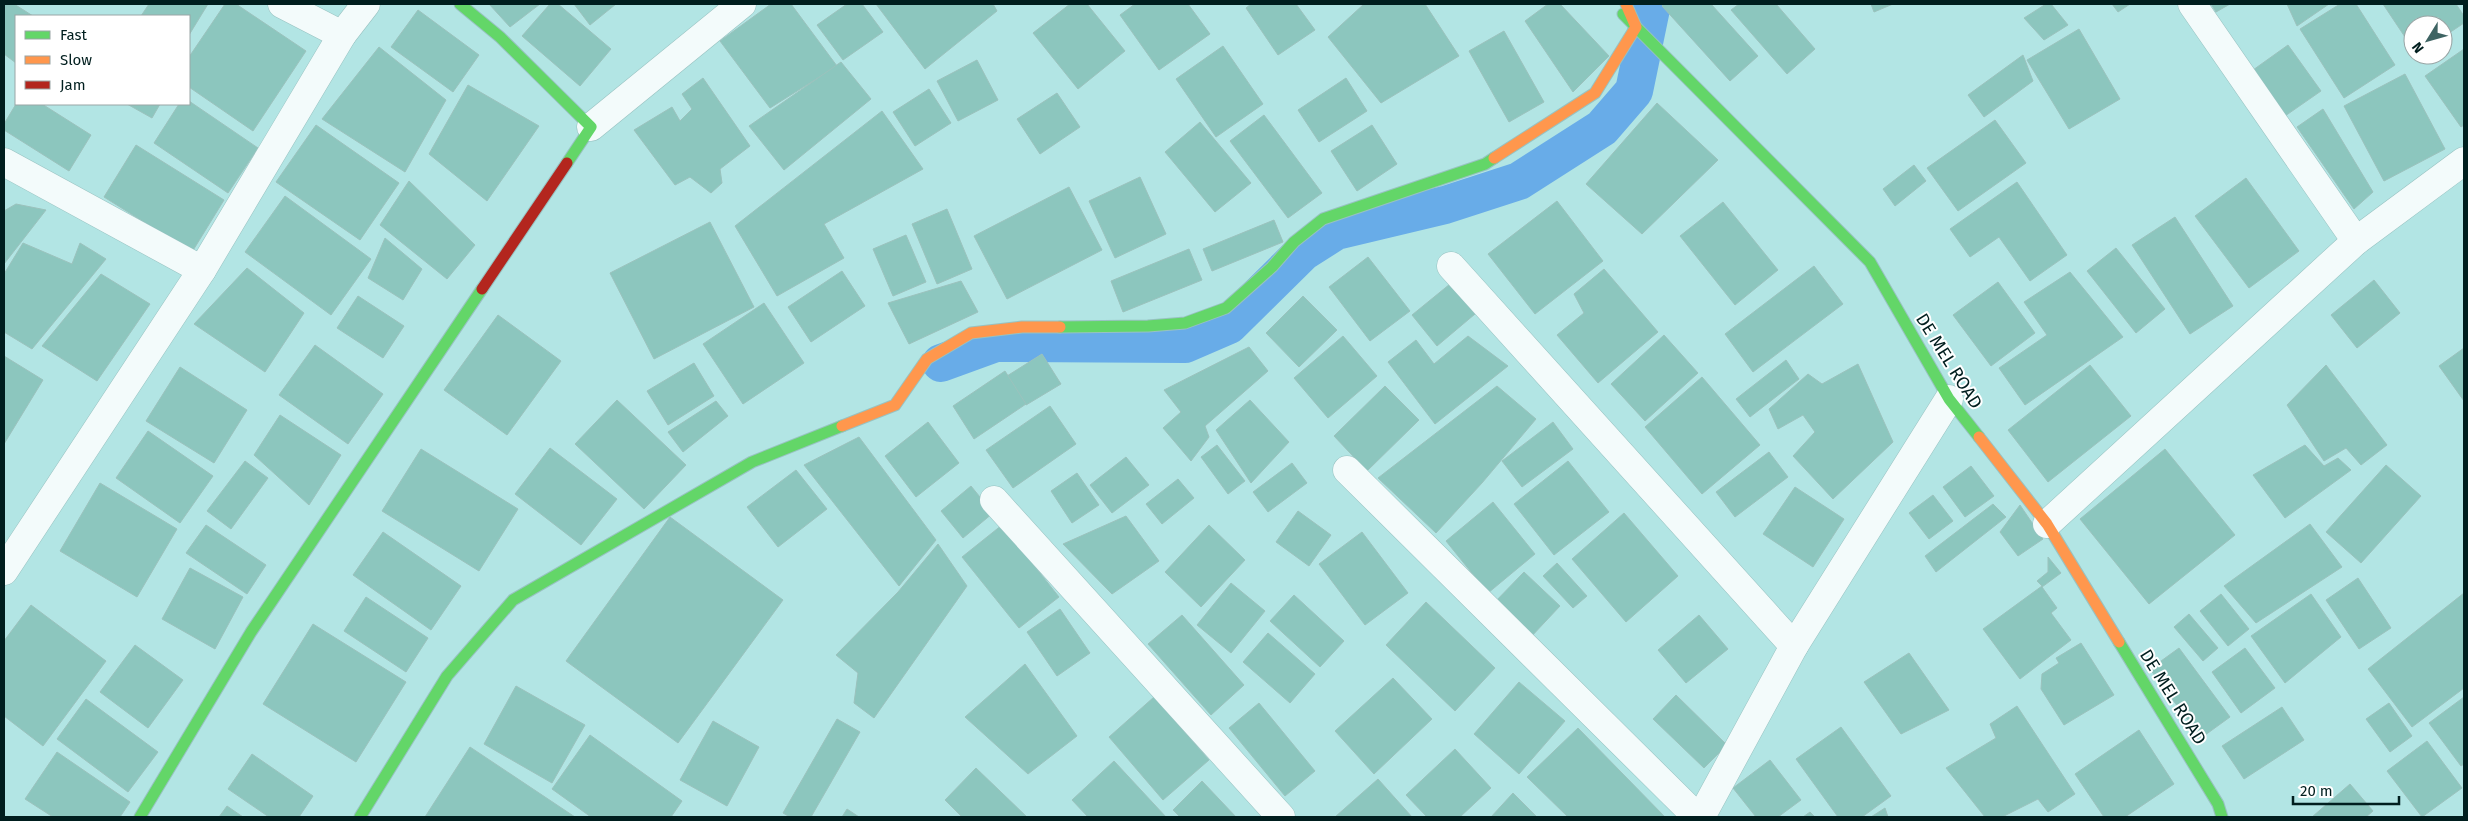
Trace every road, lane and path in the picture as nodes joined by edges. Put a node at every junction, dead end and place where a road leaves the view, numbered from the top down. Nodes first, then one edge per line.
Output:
1 (282, 4) edge
2 (366, 4) edge
3 (460, 4) edge
4 (742, 4) edge
5 (1614, 4) edge
6 (1626, 4) edge
7 (2192, 4) edge
8 (1636, 27) junction
9 (342, 35) junction
10 (591, 127) junction
11 (2464, 161) edge
12 (4, 162) edge
13 (2356, 241) junction
14 (1451, 266) dead end
15 (202, 270) junction
16 (1949, 399) junction
17 (1347, 470) dead end
18 (994, 500) dead end
19 (2047, 524) junction
20 (4, 571) edge
21 (1794, 646) junction
22 (140, 817) edge
23 (360, 817) edge
24 (1281, 817) edge
25 (1697, 817) edge
26 (1701, 817) edge
27 (2222, 817) edge

1 - 9 street
2 - 9 street
3 - 10 street
4 - 10 street
5 - 8 street, DE MEL ROAD
6 - 8 street
7 - 13 street
8 - 16 street, DE MEL ROAD
8 - 23 street
9 - 15 street
10 - 22 street
11 - 13 street
12 - 15 street
13 - 19 street
14 - 21 street
15 - 20 street
16 - 19 street, DE MEL ROAD
16 - 21 street
17 - 25 street
18 - 24 street
19 - 27 street, DE MEL ROAD
21 - 26 street

